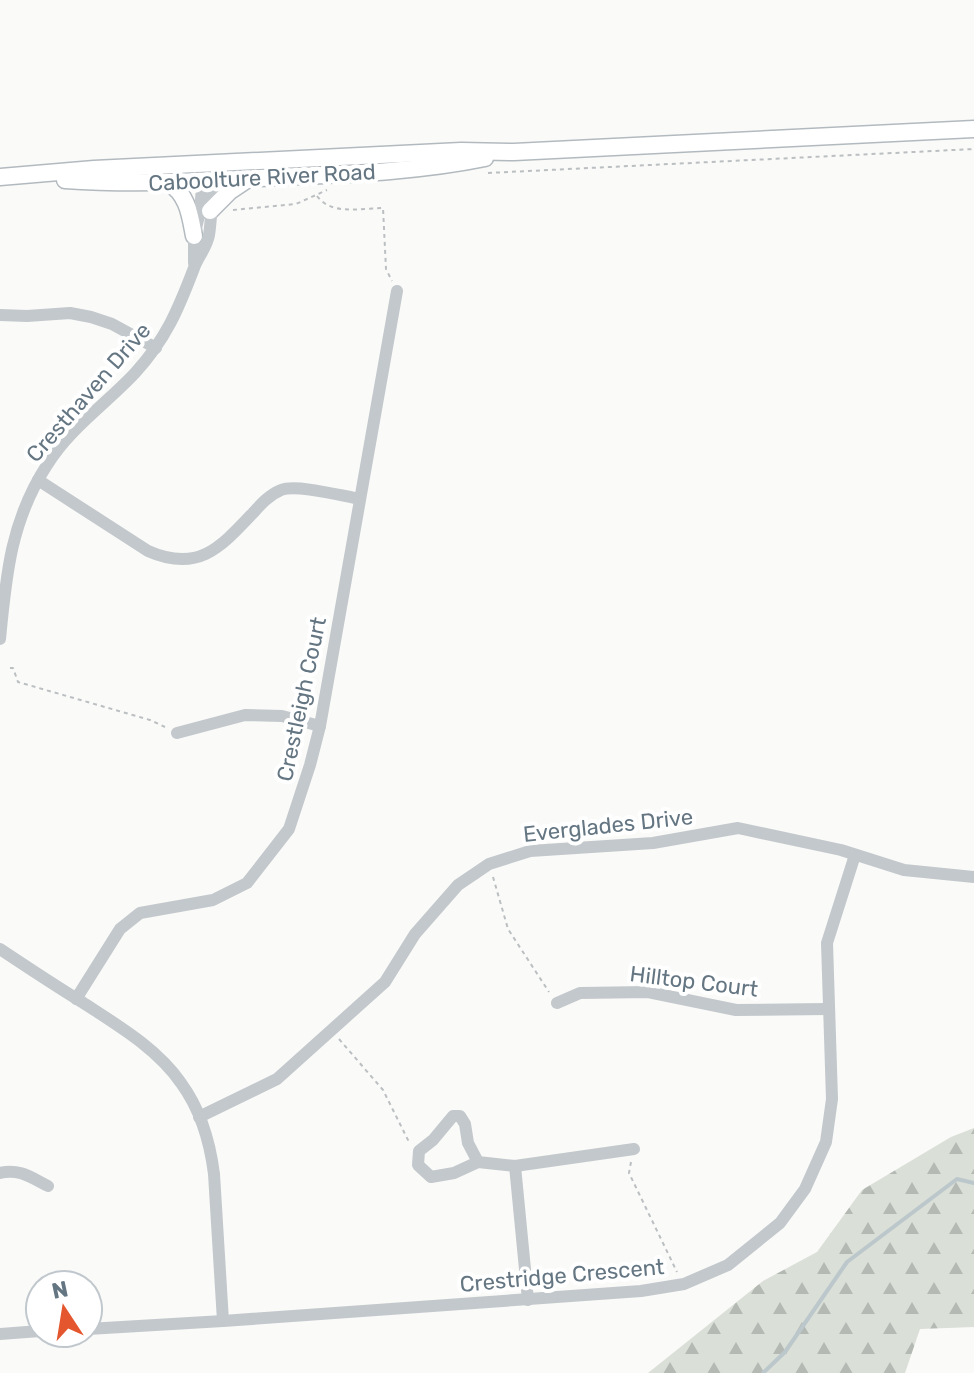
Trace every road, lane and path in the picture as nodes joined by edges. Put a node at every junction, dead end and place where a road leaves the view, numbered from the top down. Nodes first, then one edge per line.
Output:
1 (974, 129) edge
2 (974, 149) edge
3 (514, 152) junction
4 (208, 172) junction
5 (483, 173) dead end
6 (4, 176) edge
7 (248, 179) junction
8 (168, 182) junction
9 (331, 188) dead end
10 (316, 195) junction
11 (216, 211) junction
12 (194, 236) junction
13 (194, 267) junction
14 (397, 291) joint
15 (0, 315) edge
16 (156, 348) junction
17 (38, 480) junction
18 (360, 499) junction
19 (0, 639) edge
20 (10, 668) dead end
21 (320, 726) junction
22 (177, 733) joint
23 (855, 855) junction
24 (489, 864) junction
25 (974, 877) edge
26 (0, 949) edge
27 (76, 999) junction
28 (557, 1003) joint
29 (828, 1009) junction
30 (332, 1030) junction
31 (199, 1117) junction
32 (634, 1149) joint
33 (419, 1151) junction
34 (478, 1162) junction
35 (515, 1166) junction
36 (0, 1173) edge
37 (48, 1186) dead end
38 (684, 1284) junction
39 (528, 1300) junction
40 (223, 1321) junction
41 (104, 1328) edge
42 (24, 1332) edge
43 (0, 1334) edge

1 - 3 main road, Caboolture River Road
2 - 5 path
3 - 4 main road, Caboolture River Road
3 - 7 main road, Caboolture River Road
4 - 6 main road, Caboolture River Road
4 - 7 main road, Caboolture River Road
4 - 8 main road, Caboolture River Road
4 - 11 street, Cresthaven Drive
4 - 12 street, Cresthaven Drive
6 - 8 main road, Caboolture River Road
7 - 11 main road
8 - 12 main road
9 - 10 path
10 - 11 path
10 - 14 path
11 - 13 street, Cresthaven Drive
12 - 13 street, Cresthaven Drive
13 - 16 street, Cresthaven Drive
14 - 18 street, Crestleigh Court
15 - 16 street
16 - 17 street, Cresthaven Drive
17 - 18 street
17 - 19 street, Cresthaven Drive
18 - 21 street, Crestleigh Court
20 - 22 path
21 - 22 street
21 - 27 street, Crestleigh Court
23 - 24 street, Everglades Drive
23 - 25 street, Everglades Drive
23 - 29 street, Crestridge Crescent
24 - 28 path
24 - 30 street, Everglades Drive
26 - 27 street
27 - 31 street
28 - 29 street, Hilltop Court
29 - 38 street, Crestridge Crescent
30 - 31 street, Everglades Drive
30 - 33 path
31 - 40 street
32 - 35 street
32 - 38 path
33 - 34 street
33 - 34 street
34 - 35 street
35 - 39 street
36 - 37 street
38 - 39 street, Crestridge Crescent
39 - 40 street, Crestridge Crescent
40 - 41 street, Crestridge Crescent
42 - 43 street

